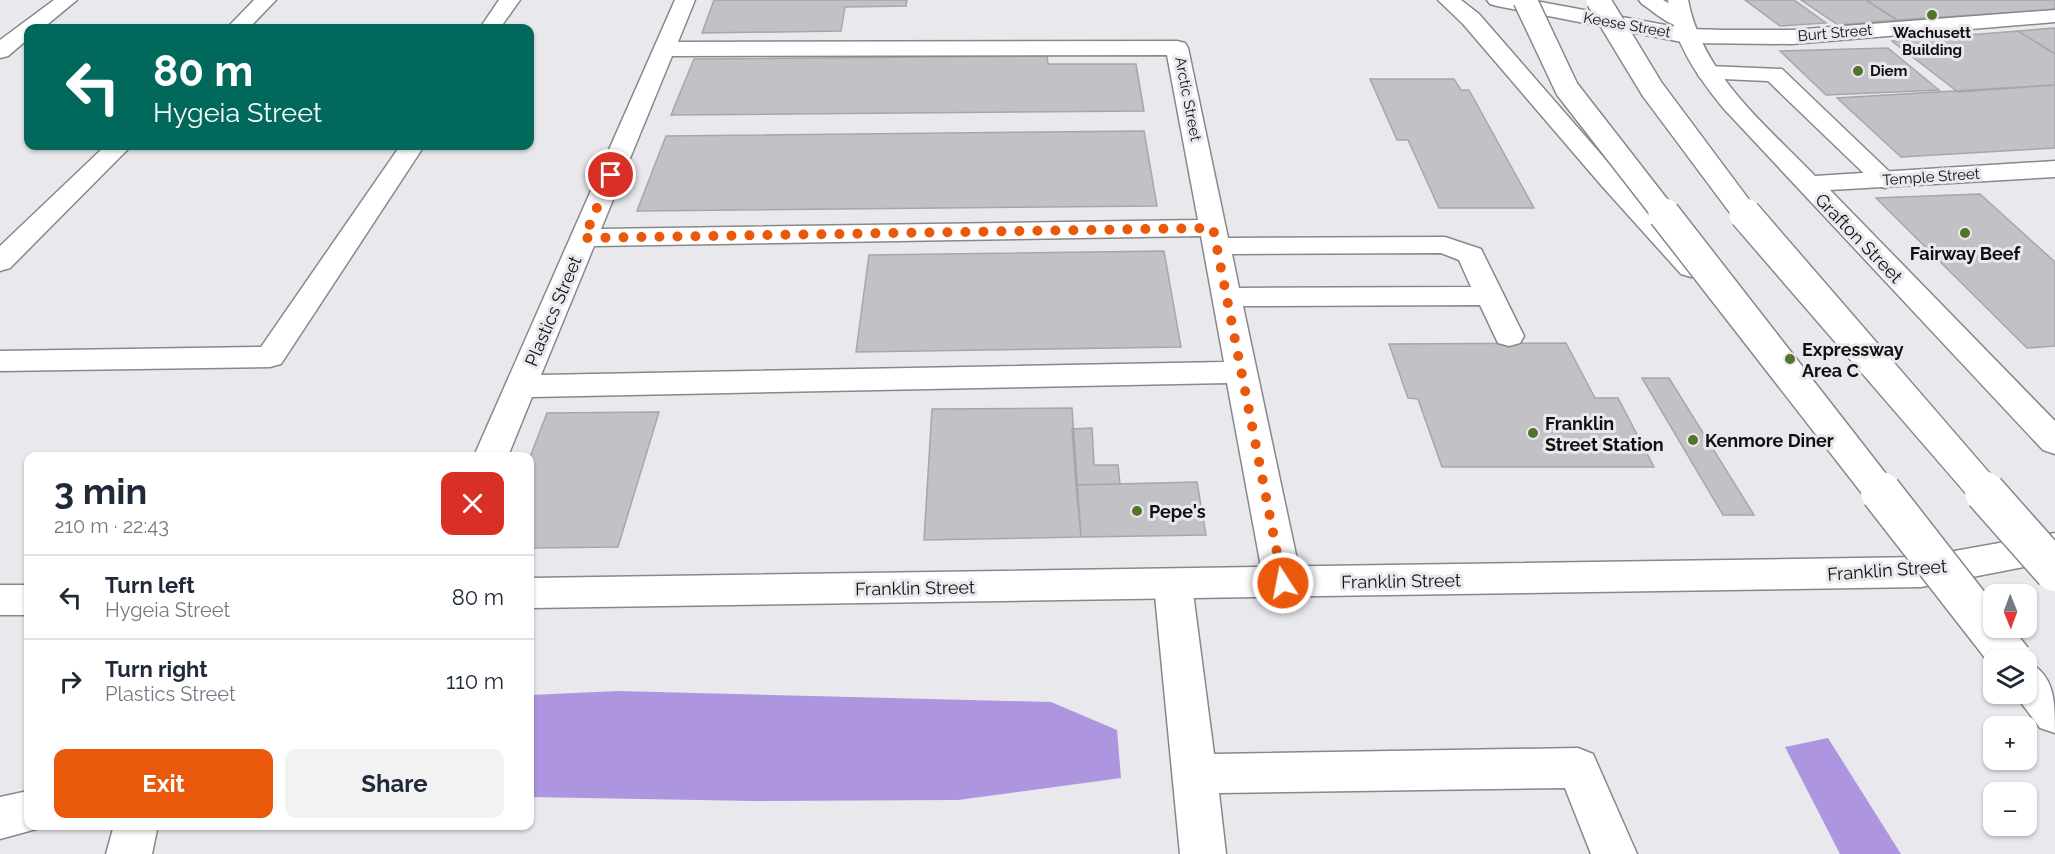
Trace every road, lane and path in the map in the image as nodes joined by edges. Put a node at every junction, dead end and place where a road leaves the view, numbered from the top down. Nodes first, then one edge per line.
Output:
1 (67, 0) edge
2 (266, 0) edge
3 (510, 0) edge
4 (685, 0) edge
5 (1449, 0) edge
6 (1497, 0) edge
7 (1525, 0) edge
8 (1598, 0) edge
9 (1649, 0) edge
10 (2055, 16) edge
11 (1683, 19) edge
12 (36, 24) edge
13 (241, 24) edge
14 (493, 24) edge
15 (24, 33) edge
16 (664, 49) junction
17 (0, 51) edge
18 (1708, 73) junction
19 (114, 150) edge
20 (409, 150) edge
21 (2055, 169) edge
22 (1884, 180) junction
23 (1806, 184) junction
24 (1215, 237) junction
25 (584, 238) junction
26 (0, 262) edge
27 (1490, 296) junction
28 (1227, 297) junction
29 (1509, 336) dead end
30 (0, 361) edge
31 (1780, 365) junction
32 (1242, 372) junction
33 (521, 386) junction
34 (2055, 442) edge
35 (493, 452) edge
36 (2055, 547) edge
37 (2055, 572) edge
38 (1283, 583) junction
39 (1173, 585) junction
40 (534, 593) edge
41 (0, 600) edge
42 (24, 600) edge
43 (2004, 650) edge
44 (2037, 692) edge
45 (2055, 715) edge
46 (1195, 774) junction
47 (24, 813) edge
48 (0, 818) edge
49 (135, 830) edge
50 (129, 854) edge
51 (1203, 854) edge
52 (1614, 854) edge

1 - 12 main road
2 - 13 main road
3 - 14 main road
4 - 16 main road, Plastics Street
5 - 31 main road, bridge
6 - 11 main road, Keese Street
7 - 31 main road, bridge
8 - 37 main road, bridge
9 - 11 main road, Grafton Street
10 - 11 main road, Burt Street
11 - 18 main road, Grafton Street
15 - 17 main road
16 - 24 main road, Arctic Street
16 - 25 main road, Plastics Street
18 - 22 main road
18 - 23 main road, Grafton Street
19 - 26 main road
20 - 30 main road
21 - 22 main road, Temple Street
22 - 23 main road, Temple Street
23 - 34 main road, Grafton Street
24 - 25 main road
24 - 27 main road
24 - 28 main road, Arctic Street
25 - 33 main road, Plastics Street
27 - 28 main road
27 - 29 main road
28 - 32 main road, Arctic Street
31 - 43 main road, bridge
32 - 33 main road
32 - 38 main road, Arctic Street
33 - 35 main road, Plastics Street
36 - 38 main road, Franklin Street
38 - 39 main road, Franklin Street
39 - 40 main road, Franklin Street
39 - 46 main road
41 - 42 main road
44 - 45 main road
46 - 51 main road
46 - 52 main road
47 - 48 main road
49 - 50 main road

